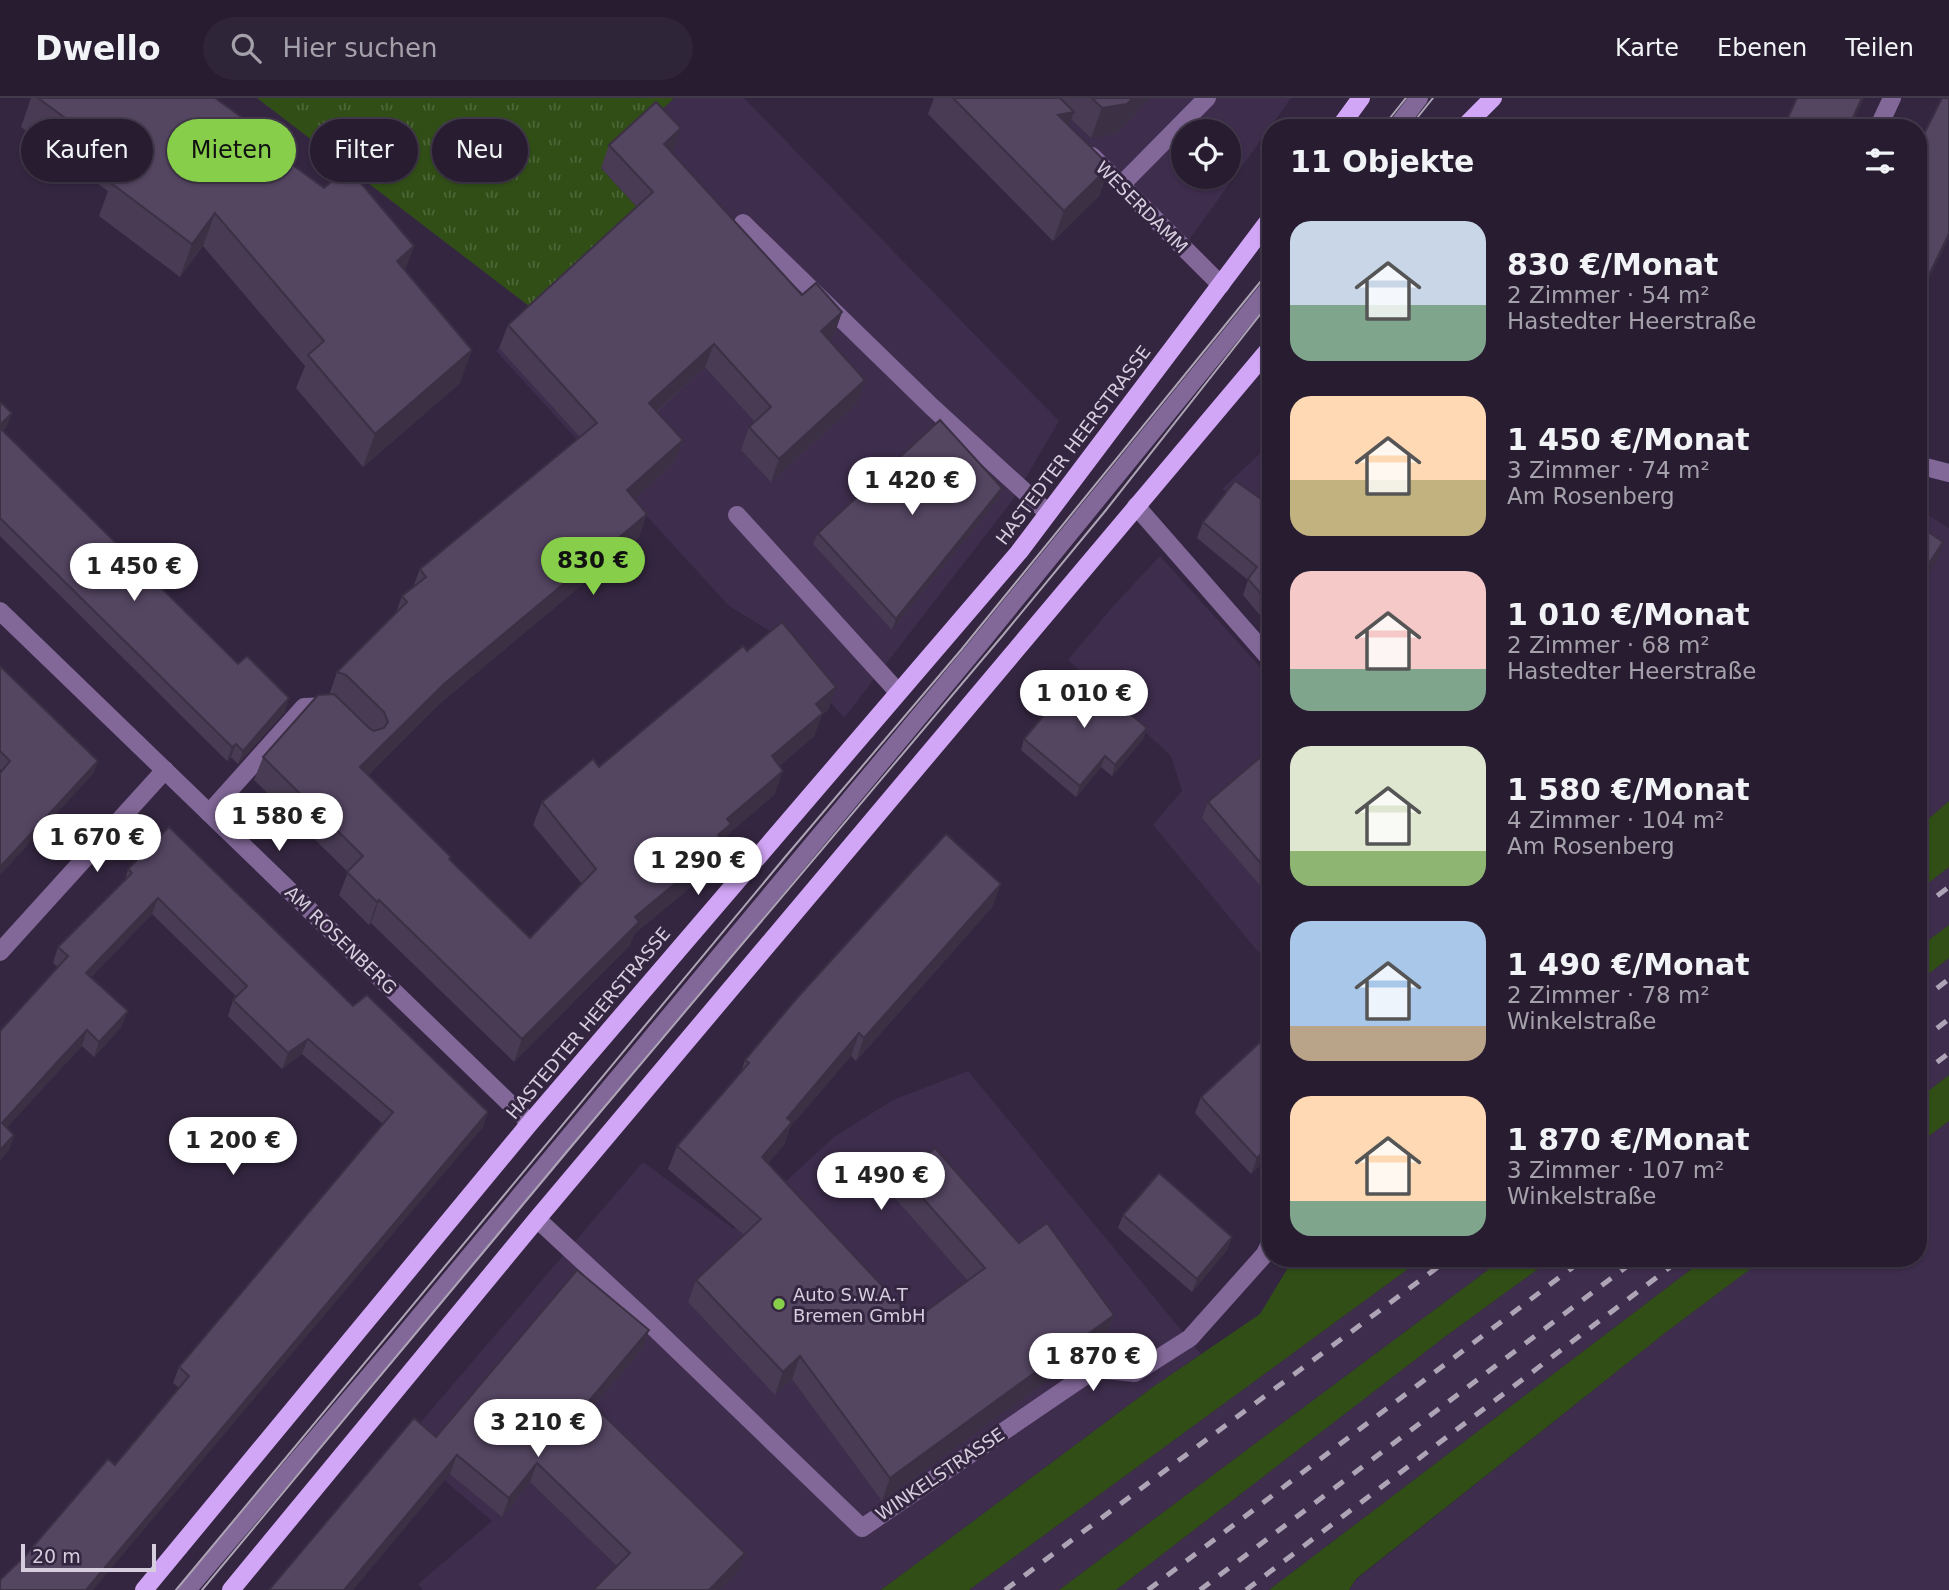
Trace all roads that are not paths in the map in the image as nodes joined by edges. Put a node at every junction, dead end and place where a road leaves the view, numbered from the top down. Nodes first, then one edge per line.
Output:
1 (1207, 98) edge
2 (1361, 98) edge
3 (1419, 98) edge
4 (1493, 98) edge
5 (1892, 98) edge
6 (1346, 119) edge
7 (1403, 119) edge
8 (1472, 119) edge
9 (1882, 119) edge
10 (1083, 147) edge
11 (1121, 186) junction
12 (743, 223) dead end
13 (1262, 230) edge
14 (1221, 285) junction
15 (1262, 297) edge
16 (1262, 357) edge
17 (1927, 468) edge
18 (1949, 474) edge
19 (1136, 506) junction
20 (1048, 513) junction
21 (737, 516) dead end
22 (0, 611) edge
23 (1262, 650) edge
24 (898, 692) junction
25 (339, 715) edge
26 (165, 770) junction
27 (209, 813) junction
28 (0, 951) edge
29 (530, 1123) junction
30 (537, 1219) junction
31 (1262, 1257) edge
32 (144, 1590) edge
33 (187, 1590) edge
34 (231, 1590) edge

1 - 11 street
2 - 6 main road
3 - 7 street
4 - 8 main road
5 - 9 street
10 - 11 street, WESERDAMM
11 - 14 street, WESERDAMM
12 - 20 street
13 - 14 main road, HASTEDTER HEERSTRASSE
14 - 20 main road, HASTEDTER HEERSTRASSE
15 - 33 street
16 - 19 main road
17 - 18 street
19 - 23 street
19 - 30 main road
20 - 24 main road, HASTEDTER HEERSTRASSE
21 - 24 street
22 - 26 street, AM ROSENBERG
24 - 29 main road, HASTEDTER HEERSTRASSE
25 - 27 street
26 - 27 street, AM ROSENBERG
26 - 28 street
27 - 29 street, AM ROSENBERG
29 - 32 main road, HASTEDTER HEERSTRASSE
30 - 31 street, WINKELSTRASSE
30 - 34 main road

